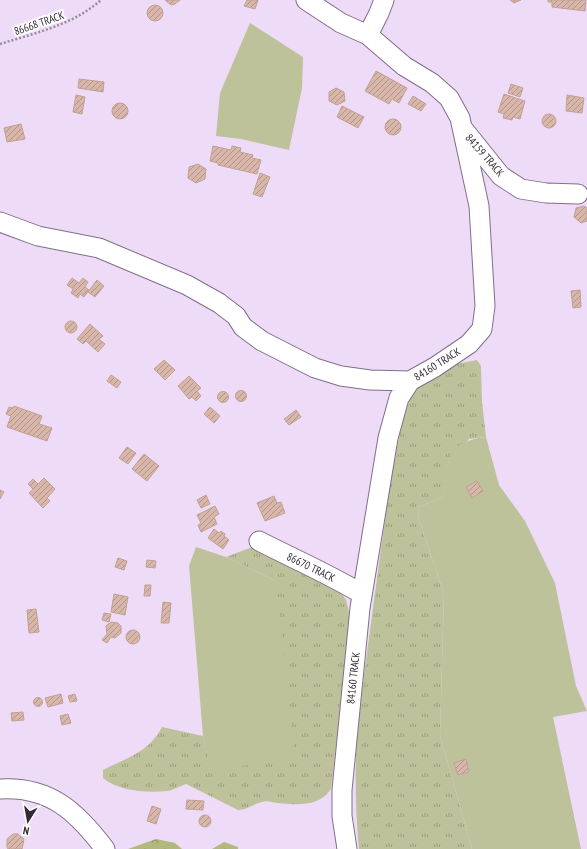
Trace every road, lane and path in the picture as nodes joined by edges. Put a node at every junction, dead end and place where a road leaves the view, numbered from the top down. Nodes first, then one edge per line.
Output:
1 (101, 0) edge
2 (306, 0) edge
3 (384, 0) edge
4 (368, 35) junction
5 (0, 44) edge
6 (463, 129) junction
7 (578, 194) dead end
8 (0, 222) edge
9 (410, 381) junction
10 (260, 541) dead end
11 (362, 594) junction
12 (0, 789) edge
13 (105, 849) edge
14 (347, 849) edge

1 - 5 path, 86668 TRACK
2 - 4 street, 84160 TRACK
3 - 4 street
4 - 6 street, 84160 TRACK
6 - 7 street, 84159 TRACK
6 - 9 street, 84160 TRACK
8 - 9 street
9 - 11 street, 84160 TRACK
10 - 11 street, 86670 TRACK
11 - 14 street, 84160 TRACK
12 - 13 street

